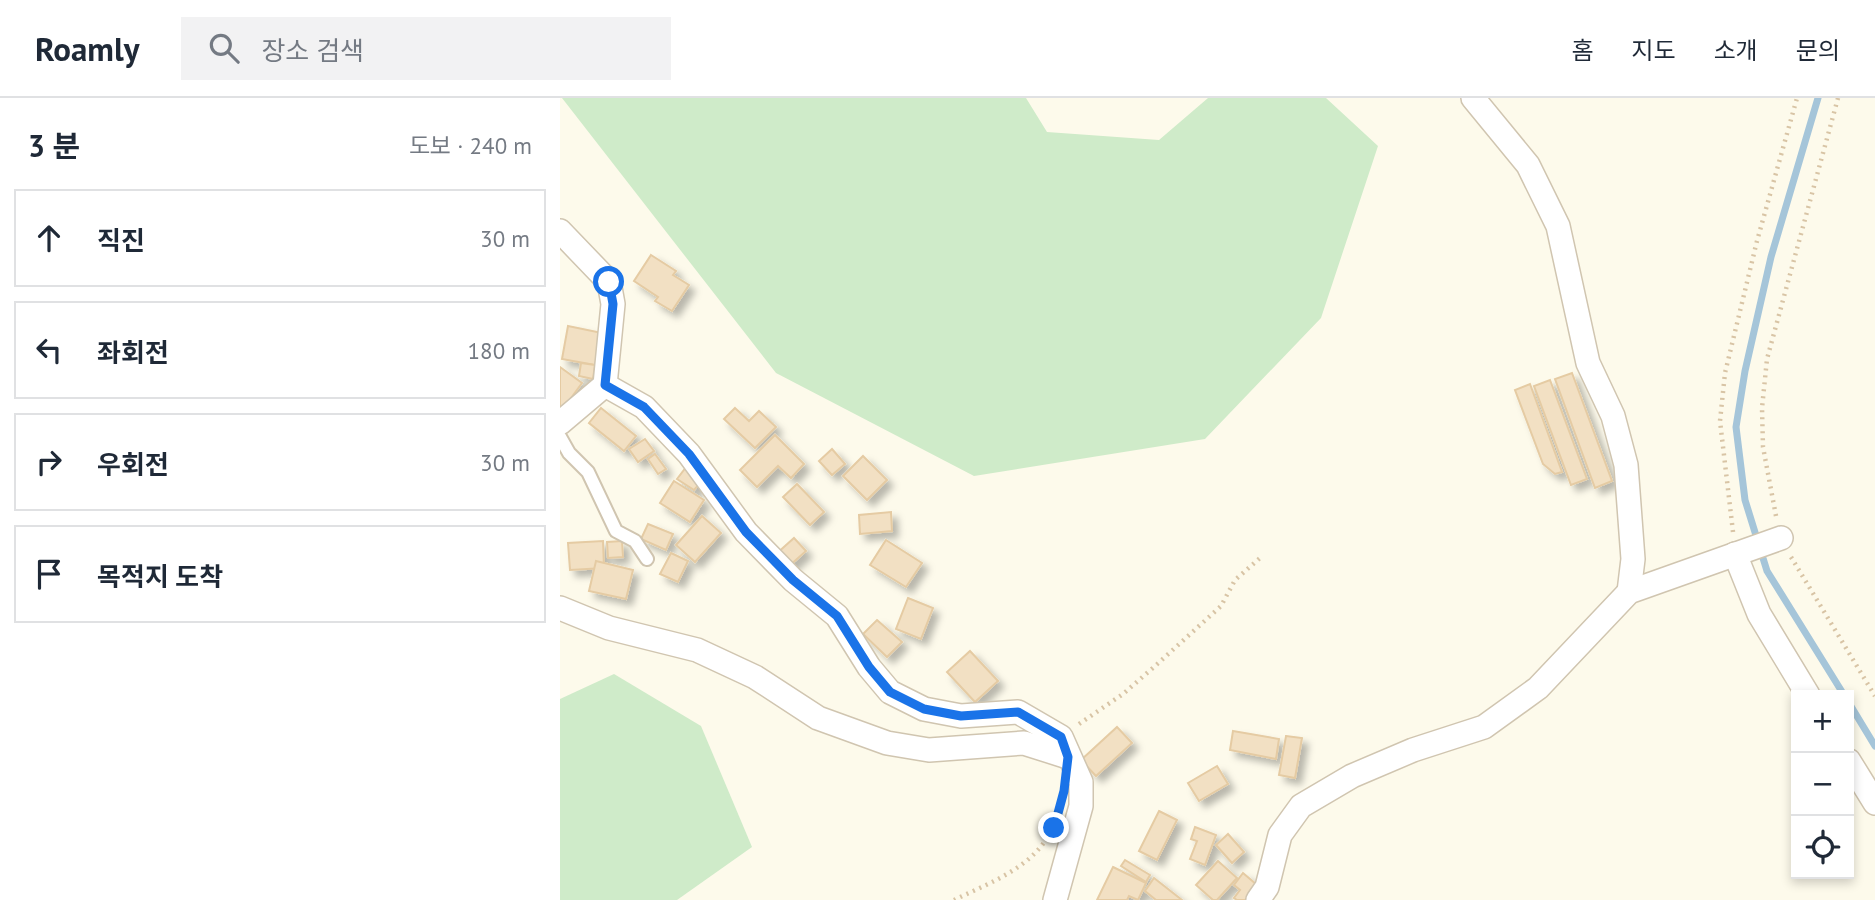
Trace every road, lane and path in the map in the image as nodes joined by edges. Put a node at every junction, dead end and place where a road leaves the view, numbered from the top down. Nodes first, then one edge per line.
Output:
1 (1473, 98) edge
2 (1797, 98) edge
3 (1839, 98) edge
4 (560, 231) edge
5 (605, 385) junction
6 (560, 423) edge
7 (560, 436) edge
8 (1781, 538) junction
9 (1735, 554) junction
10 (1260, 558) dead end
11 (647, 559) dead end
12 (1629, 592) junction
13 (560, 608) edge
14 (1805, 690) edge
15 (1875, 696) edge
16 (1066, 751) junction
17 (1854, 769) edge
18 (1875, 803) edge
19 (1054, 828) dead end
20 (954, 900) edge
21 (1055, 900) edge
22 (1258, 900) edge

1 - 12 street
2 - 9 path
3 - 8 path
4 - 5 street
5 - 6 street
5 - 16 street
7 - 11 lane
8 - 9 street
8 - 15 path
9 - 12 street
9 - 14 street
10 - 16 path
12 - 22 street
13 - 16 street
16 - 21 street
17 - 18 street
19 - 20 path

